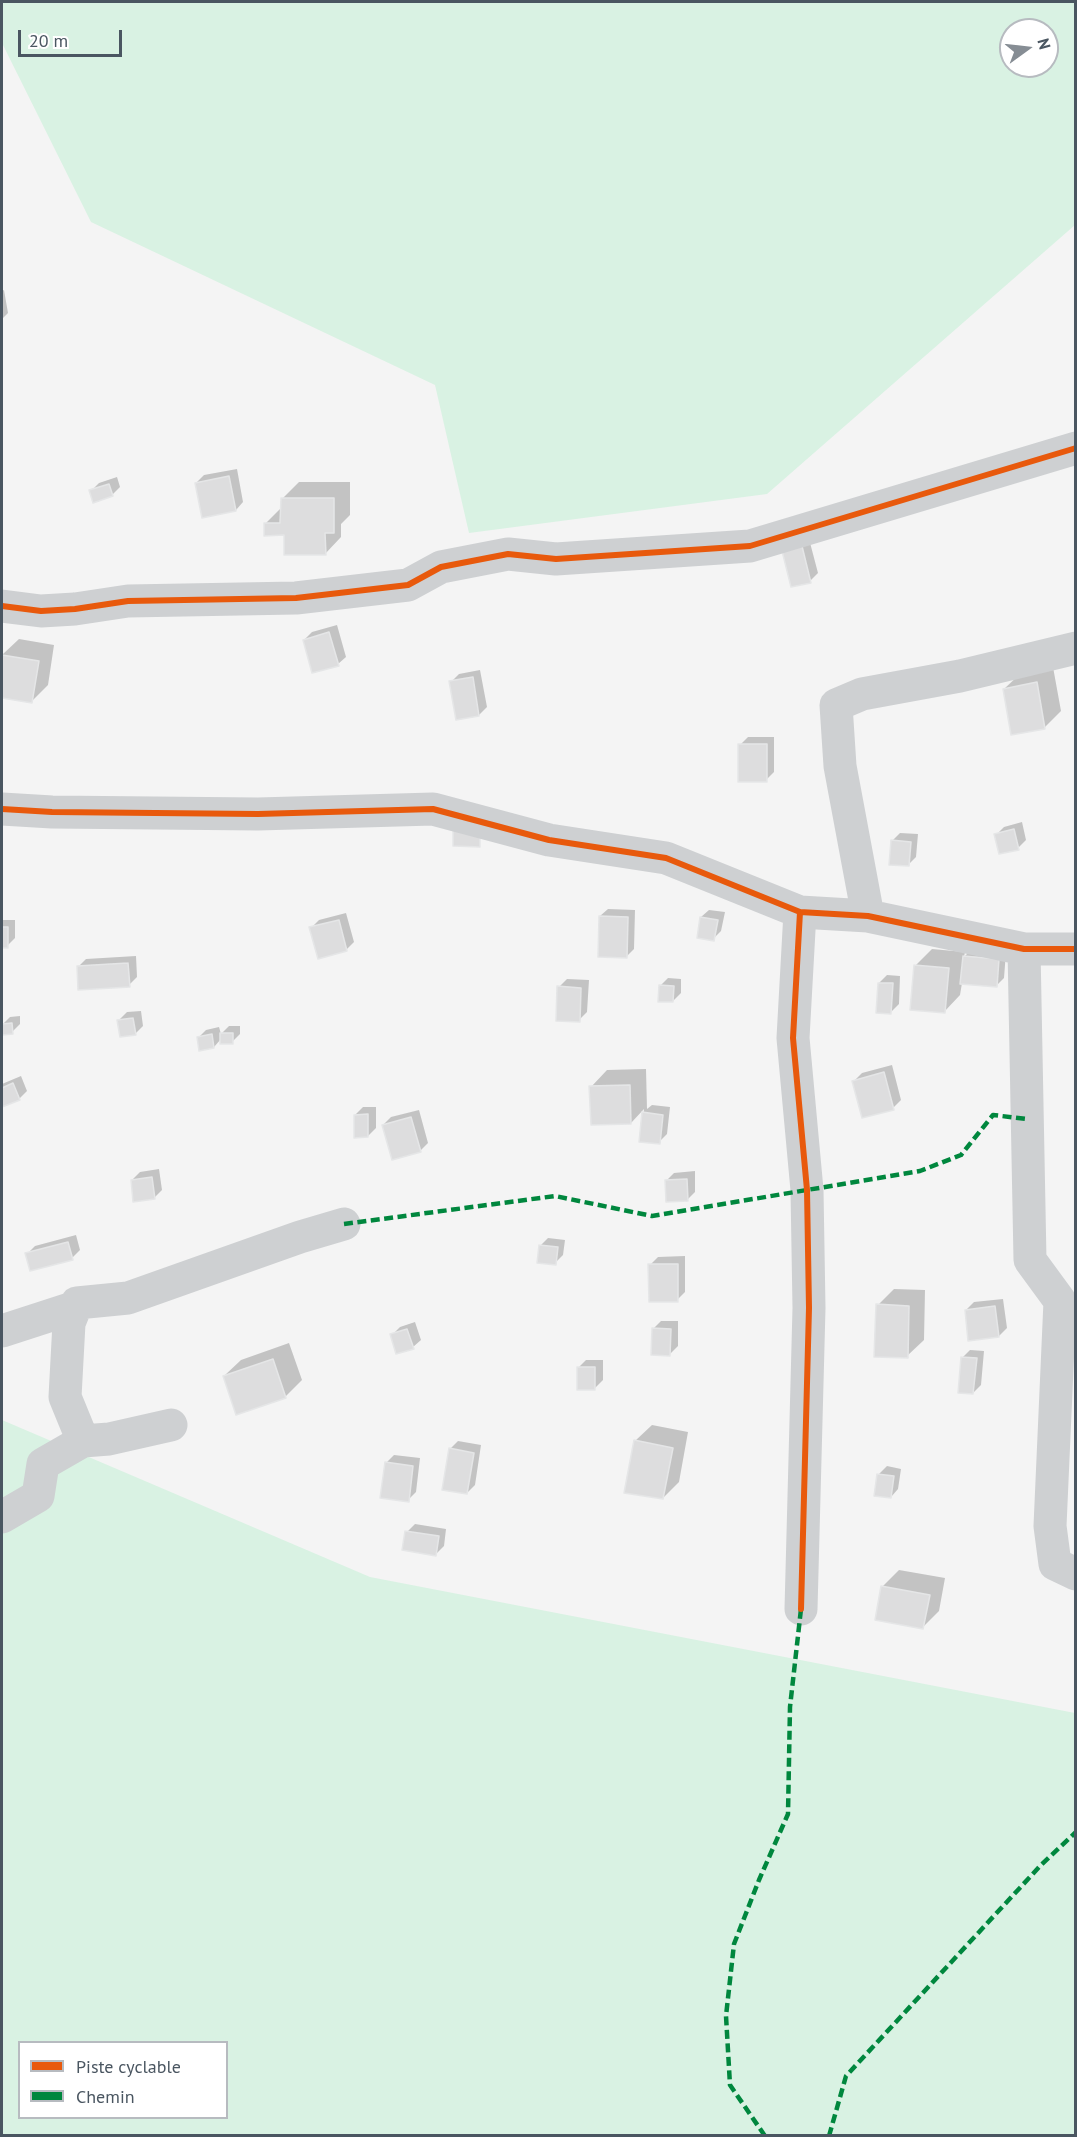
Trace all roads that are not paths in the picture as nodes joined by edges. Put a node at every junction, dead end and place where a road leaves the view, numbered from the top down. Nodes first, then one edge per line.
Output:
1 (1076, 448) edge
2 (2, 606) edge
3 (1076, 648) edge
4 (2, 809) edge
5 (800, 912) junction
6 (868, 916) junction
7 (1024, 949) junction
8 (1076, 949) edge
9 (344, 1224) dead end
10 (76, 1307) junction
11 (2, 1331) edge
12 (171, 1425) dead end
13 (83, 1442) junction
14 (2, 1517) edge
15 (1076, 1574) edge
16 (801, 1609) dead end

1 - 2 street
3 - 6 street
4 - 5 street
5 - 6 street
5 - 16 street
6 - 7 street
7 - 8 street
7 - 15 street
9 - 10 street
10 - 11 street
10 - 13 street
12 - 13 street
13 - 14 street

